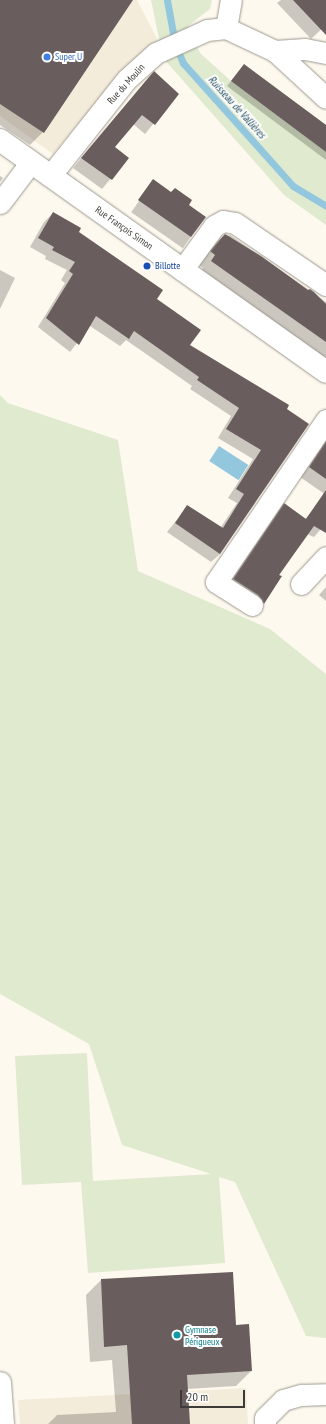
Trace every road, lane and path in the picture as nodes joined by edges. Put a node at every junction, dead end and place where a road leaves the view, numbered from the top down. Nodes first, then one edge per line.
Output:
1 (232, 0) edge
2 (216, 29) junction
3 (274, 51) junction
4 (326, 53) edge
5 (326, 98) edge
6 (0, 140) edge
7 (31, 162) junction
8 (50, 176) junction
9 (0, 203) edge
10 (182, 270) junction
11 (326, 285) edge
12 (326, 372) edge
13 (326, 420) edge
14 (326, 557) edge
15 (301, 584) dead end
16 (252, 605) dead end
17 (0, 1382) edge
18 (326, 1394) edge
19 (3, 1424) edge
20 (265, 1424) edge

1 - 2 street
2 - 3 street
2 - 8 street, Rue du Moulin
3 - 4 street
3 - 5 street
6 - 7 main road, Rue François Simon
7 - 8 main road, Rue François Simon
7 - 9 street
8 - 10 main road, Rue François Simon
10 - 11 street
10 - 12 main road, Rue François Simon
13 - 16 street
14 - 15 street
17 - 19 street
18 - 20 street

